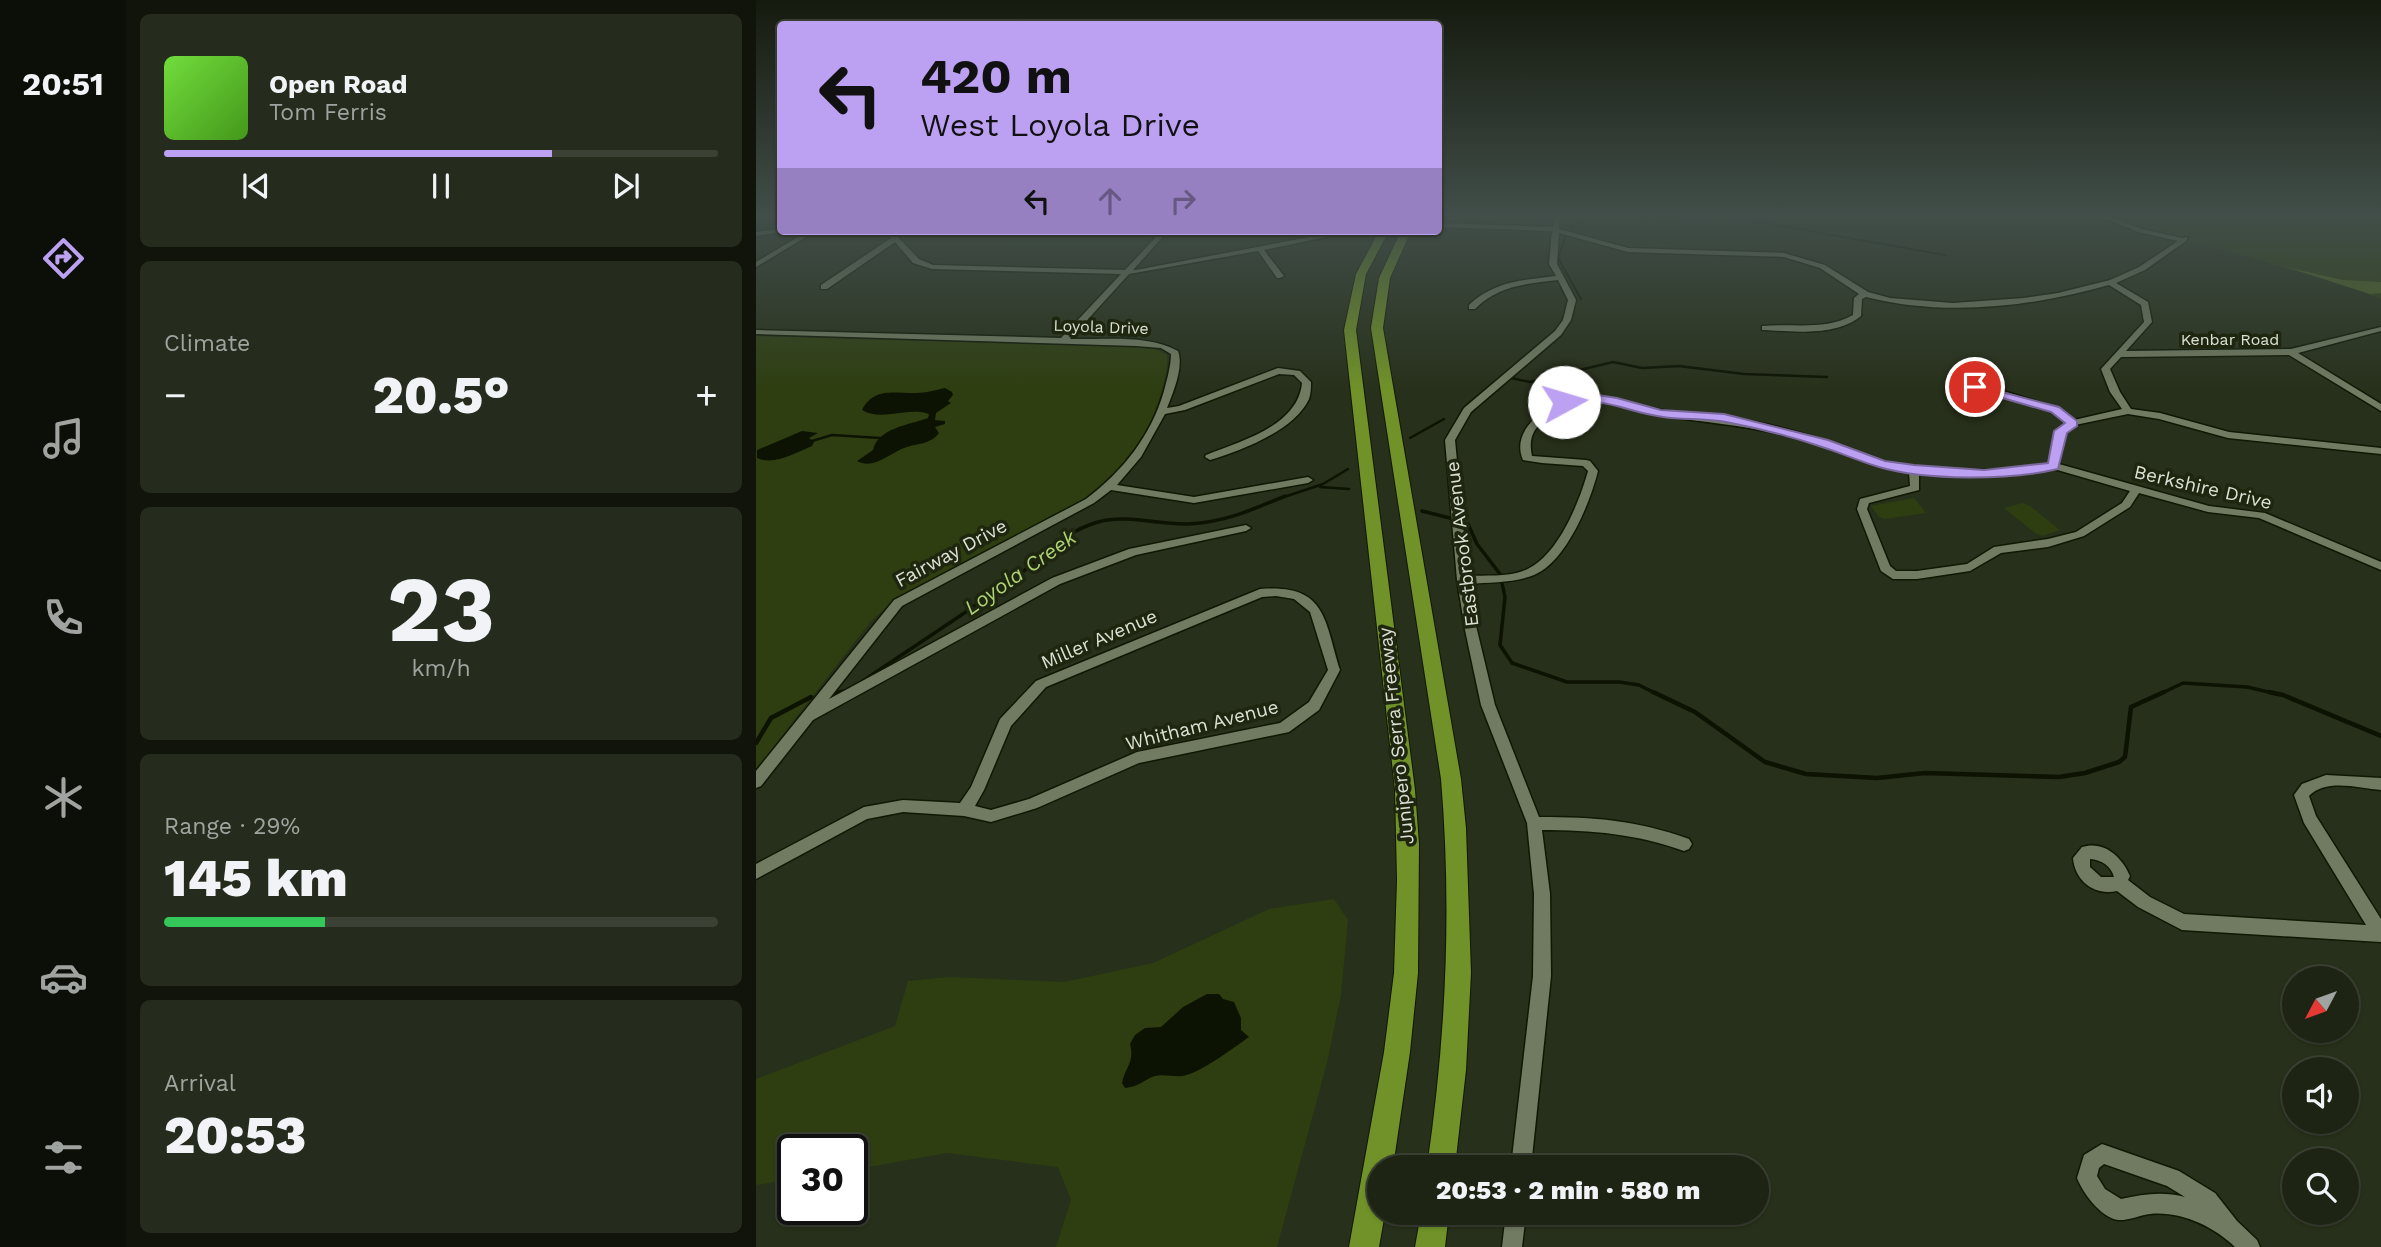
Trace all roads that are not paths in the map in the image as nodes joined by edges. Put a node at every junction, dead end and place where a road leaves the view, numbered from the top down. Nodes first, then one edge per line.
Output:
1 (841, 275) edge
2 (1123, 275) edge
3 (1361, 275) edge
4 (1385, 275) edge
5 (1559, 275) edge
6 (1838, 275) edge
7 (2125, 275) edge
8 (1560, 278) junction
9 (2110, 283) junction
10 (824, 287) dead end
11 (1865, 294) junction
12 (1472, 307) dead end
13 (1765, 328) dead end
14 (2381, 329) edge
15 (756, 332) edge
16 (1062, 341) junction
17 (2291, 352) junction
18 (2119, 354) junction
19 (1992, 392) dead end
20 (2381, 408) edge
21 (2128, 411) junction
22 (1163, 412) junction
23 (2073, 423) junction
24 (2381, 451) edge
25 (1210, 457) dead end
26 (2054, 466) junction
27 (1914, 469) junction
28 (1308, 480) dead end
29 (1112, 487) junction
30 (2135, 491) junction
31 (1246, 528) dead end
32 (2381, 566) edge
33 (1463, 580) junction
34 (1311, 602) joint
35 (802, 721) junction
36 (756, 782) edge
37 (2381, 784) edge
38 (964, 810) junction
39 (1534, 823) junction
40 (1684, 844) dead end
41 (756, 872) edge
42 (2119, 883) dead end
43 (2381, 934) edge
44 (1442, 1155) edge
45 (1522, 1155) edge
46 (1433, 1225) edge
47 (1515, 1225) edge
48 (2230, 1228) junction
49 (1364, 1247) edge
50 (1430, 1247) edge
51 (1512, 1247) edge
52 (2250, 1247) edge

1 - 10 street
2 - 16 street
3 - 49 highway, Junipero Serra Freeway
4 - 44 highway
5 - 8 street, Eastbrook Avenue
6 - 11 street
7 - 9 street
8 - 12 street
8 - 33 street, Eastbrook Avenue
9 - 11 street
9 - 18 street
11 - 13 street
14 - 17 street, Kenbar Road
15 - 16 street, Loyola Drive
16 - 22 street, Loyola Drive
17 - 18 street, Kenbar Road
17 - 20 street
18 - 21 street
19 - 23 street
21 - 23 street
21 - 24 street
22 - 25 street
22 - 29 street, Loyola Drive
23 - 26 street
26 - 27 street
26 - 30 street, Berkshire Drive
27 - 30 street
27 - 33 street
28 - 29 street
29 - 35 street, Fairway Drive
30 - 32 street, Berkshire Drive
31 - 35 street
33 - 39 street, Eastbrook Avenue
34 - 38 street, Miller Avenue
34 - 38 street, Whitham Avenue
35 - 36 street, Fairway Drive
37 - 43 street
38 - 41 street, Whitham Avenue
39 - 40 street
39 - 45 street, Eastbrook Avenue
42 - 43 street
46 - 50 highway
47 - 51 street
48 - 48 street
48 - 52 street

